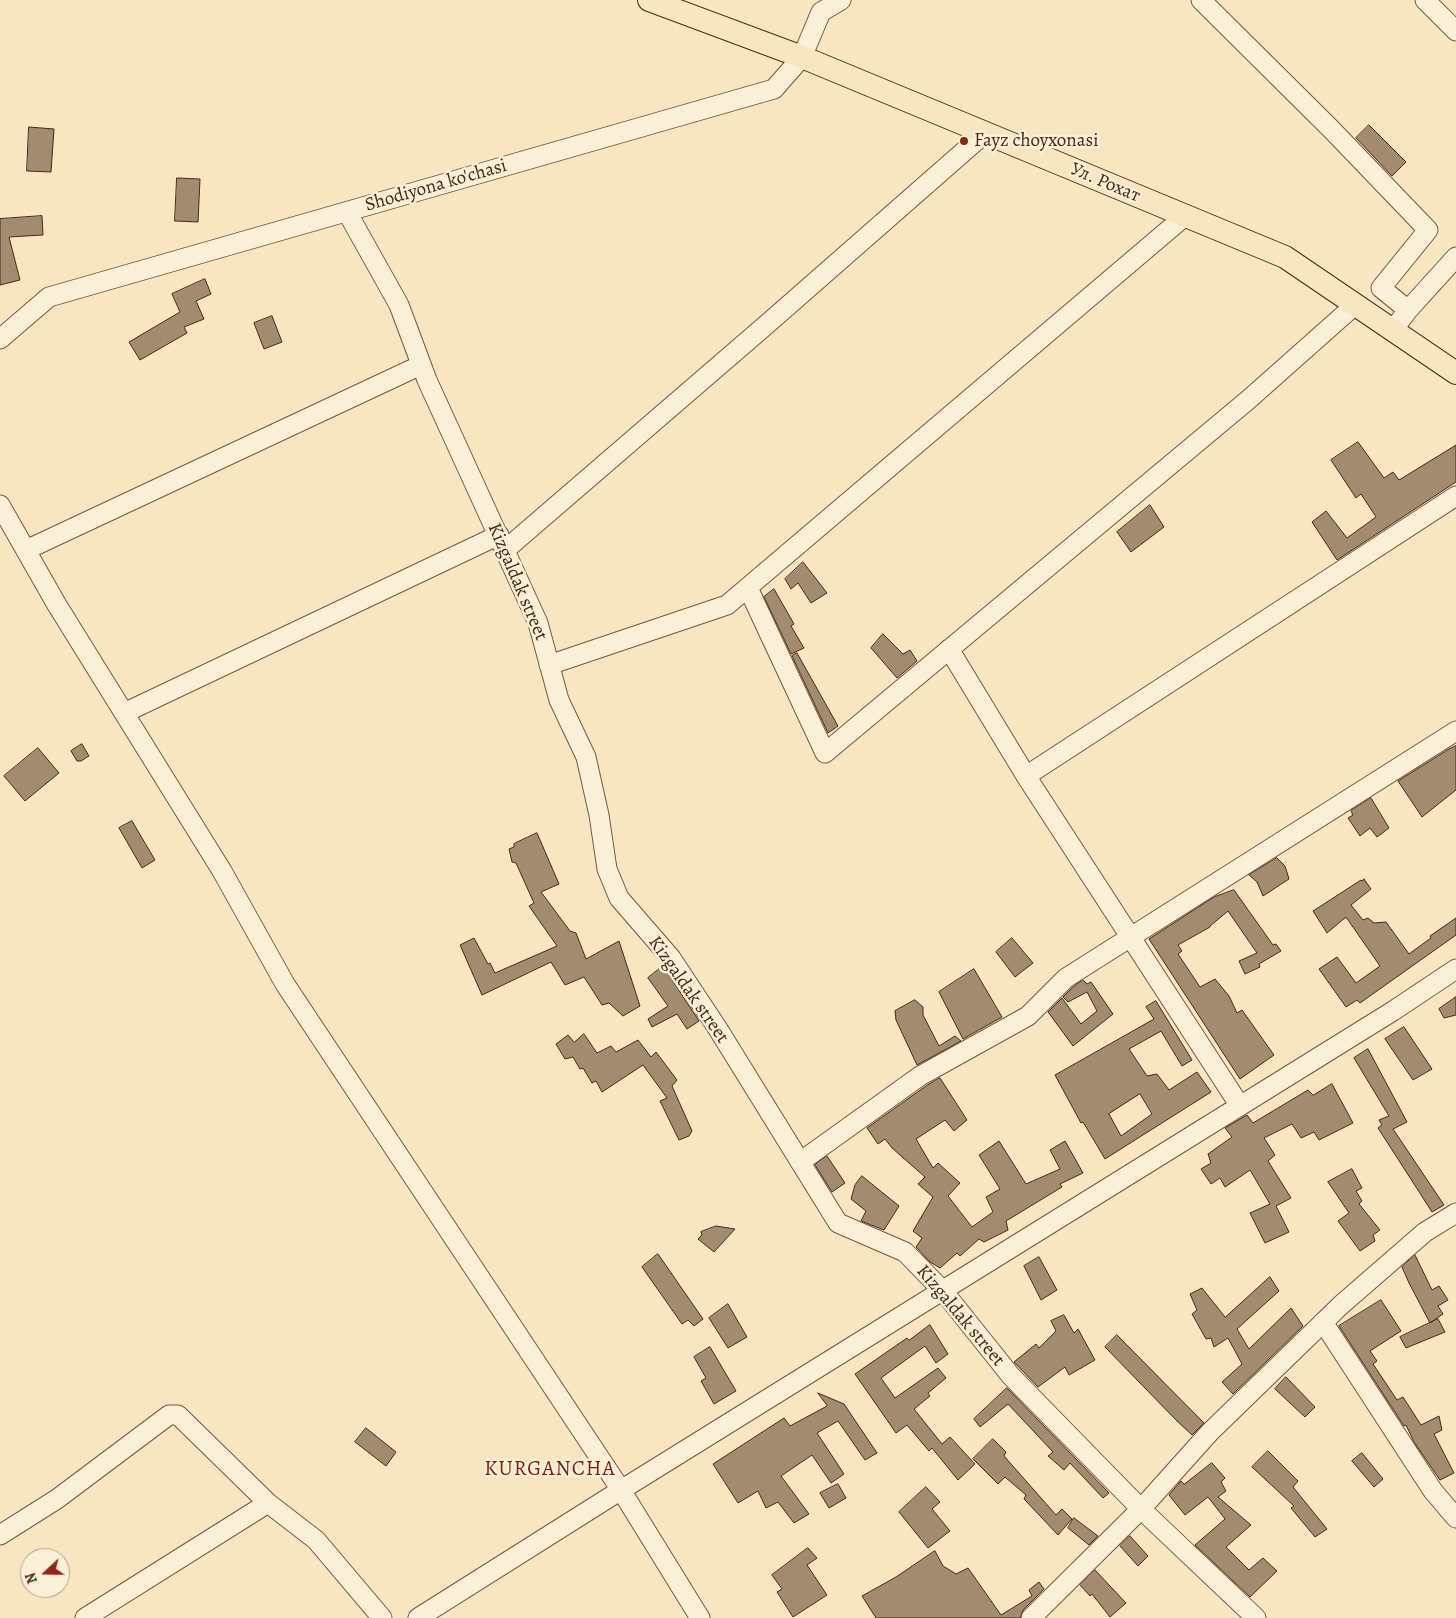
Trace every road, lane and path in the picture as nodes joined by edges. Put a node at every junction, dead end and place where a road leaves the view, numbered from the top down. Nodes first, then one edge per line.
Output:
1 (649, 0) edge
2 (841, 0) edge
3 (1201, 0) edge
4 (1424, 0) edge
5 (1456, 31) edge
6 (802, 57) junction
7 (986, 133) junction
8 (347, 212) junction
9 (1185, 216) junction
10 (1456, 257) edge
11 (1356, 305) junction
12 (1408, 310) junction
13 (1393, 330) junction
14 (0, 339) edge
15 (421, 365) junction
16 (1456, 373) edge
17 (1456, 496) edge
18 (0, 505) edge
19 (502, 543) junction
20 (26, 550) junction
21 (748, 588) junction
22 (950, 649) junction
23 (549, 665) junction
24 (124, 713) junction
25 (1456, 731) edge
26 (1026, 776) junction
27 (1130, 936) junction
28 (1456, 969) edge
29 (1240, 1106) junction
30 (800, 1162) junction
31 (1456, 1213) edge
32 (943, 1290) junction
33 (1323, 1322) junction
34 (620, 1490) junction
35 (268, 1503) junction
36 (1141, 1509) junction
37 (1456, 1518) edge
38 (0, 1535) edge
39 (85, 1618) edge
40 (382, 1618) edge
41 (418, 1618) edge
42 (700, 1618) edge
43 (1031, 1618) edge
44 (1256, 1618) edge

1 - 6 main road, Ул. Рохат
2 - 6 street, Shodiyona ko'chasi
3 - 12 street
4 - 5 street
6 - 7 main road, Ул. Рохат
6 - 8 street, Shodiyona ko'chasi
7 - 9 main road, Ул. Рохат
7 - 19 street
8 - 14 street, Shodiyona ko'chasi
8 - 15 street, Kizgaldak street
9 - 11 main road, Ул. Рохат
9 - 21 street
10 - 12 street
11 - 13 main road, Ул. Рохат
11 - 22 street
12 - 13 street
13 - 16 main road, Ул. Рохат
15 - 19 street, Kizgaldak street
15 - 20 street
17 - 26 street
18 - 20 street
19 - 23 street, Kizgaldak street
19 - 24 street
20 - 24 street
21 - 22 street
21 - 23 street
22 - 26 street
23 - 30 street, Kizgaldak street
24 - 34 street
25 - 27 street
26 - 27 street
27 - 29 street
27 - 30 street
28 - 29 street
29 - 32 street
30 - 32 street, Kizgaldak street
31 - 33 street
32 - 34 street
32 - 36 street, Kizgaldak street
33 - 36 street
33 - 37 street
34 - 41 street
34 - 42 street
35 - 38 street
35 - 39 street
35 - 40 street
36 - 43 street
36 - 44 street, Kizgaldak street

